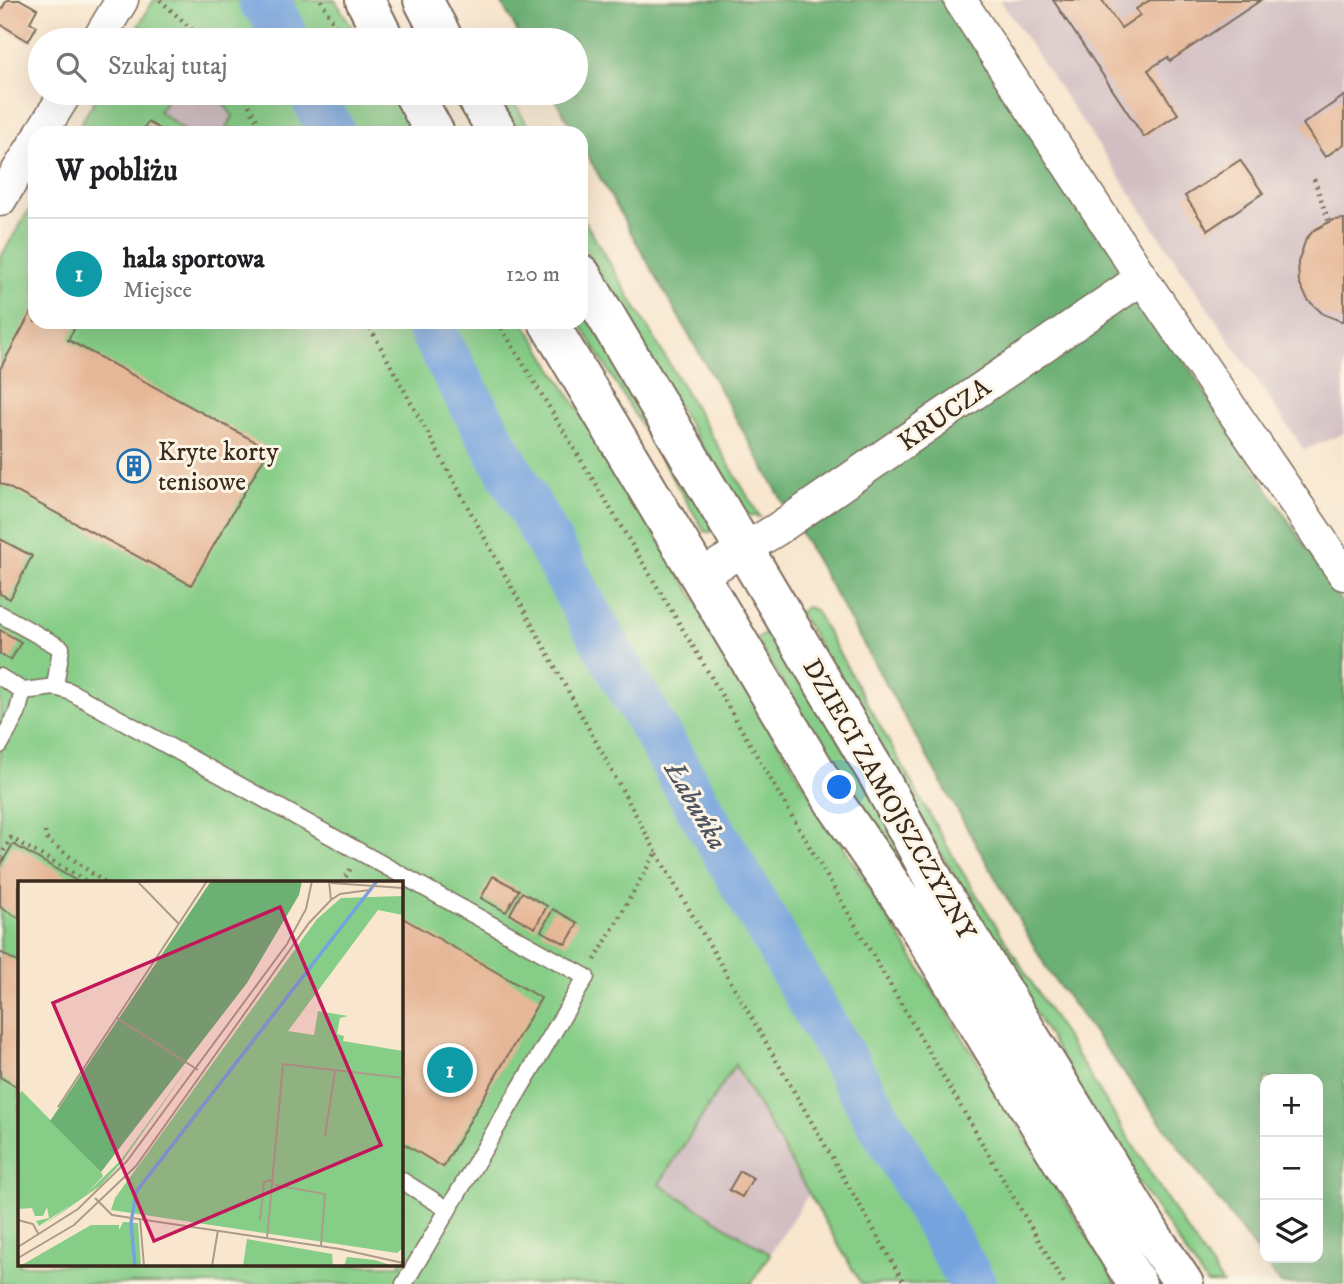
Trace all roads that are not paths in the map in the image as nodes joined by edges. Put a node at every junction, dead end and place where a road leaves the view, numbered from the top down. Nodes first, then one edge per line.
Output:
1 (122, 0) edge
2 (365, 0) edge
3 (423, 0) edge
4 (960, 0) edge
5 (105, 28) edge
6 (379, 28) edge
7 (438, 28) edge
8 (58, 105) edge
9 (420, 105) edge
10 (481, 105) edge
11 (45, 126) edge
12 (431, 126) edge
13 (494, 126) edge
14 (28, 154) edge
15 (0, 200) edge
16 (1142, 278) junction
17 (588, 286) edge
18 (552, 329) edge
19 (746, 550) junction
20 (1344, 574) edge
21 (700, 576) junction
22 (0, 614) edge
23 (0, 677) edge
24 (55, 687) junction
25 (23, 691) junction
26 (0, 745) edge
27 (402, 1181) edge
28 (447, 1209) junction
29 (404, 1284) edge
30 (1137, 1284) edge
31 (1184, 1284) edge

1 - 5 street
2 - 6 main road
3 - 7 main road
4 - 16 street
8 - 11 street
9 - 12 main road
10 - 13 main road
14 - 15 street
16 - 19 street, KRUCZA
16 - 20 street
17 - 19 main road, DZIECI ZAMOJSZCZYZNY
18 - 21 main road, DZIECI ZAMOJSZCZYZNY
19 - 21 street, KRUCZA
19 - 31 main road, DZIECI ZAMOJSZCZYZNY
21 - 30 main road, DZIECI ZAMOJSZCZYZNY
22 - 24 lane
23 - 25 lane
24 - 25 lane
24 - 28 lane
25 - 26 lane
27 - 28 lane
28 - 29 lane

